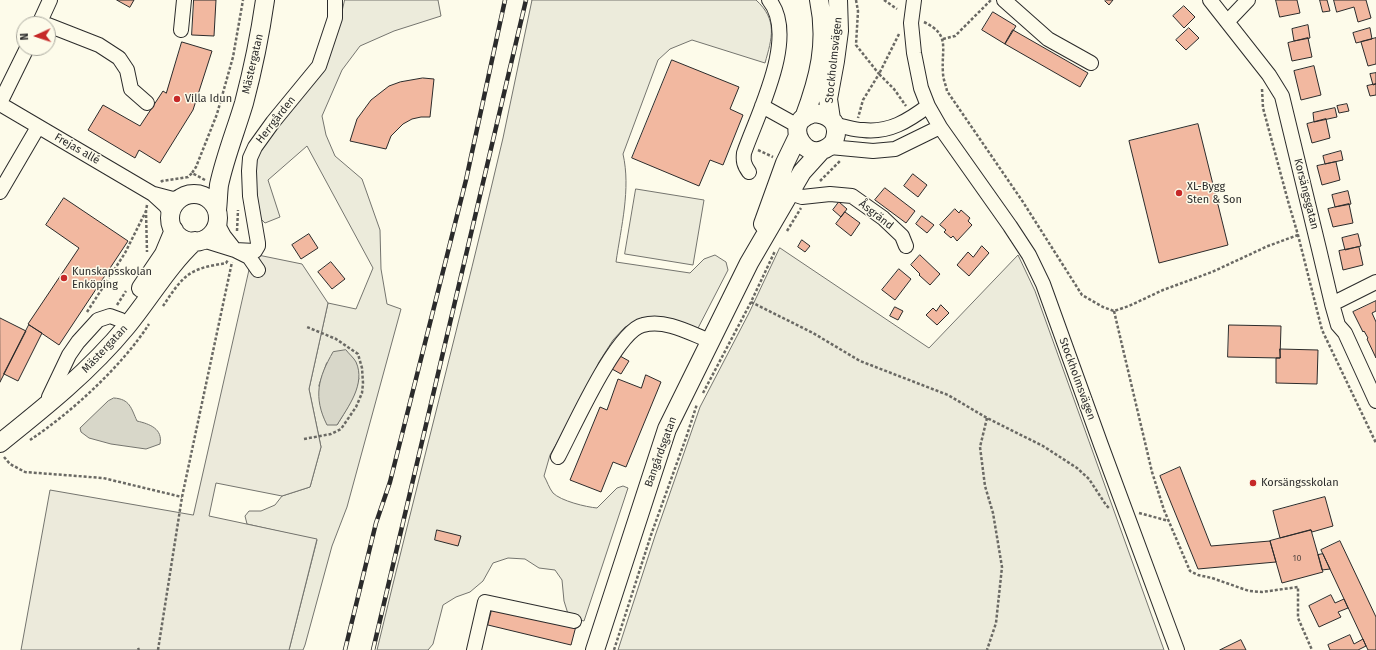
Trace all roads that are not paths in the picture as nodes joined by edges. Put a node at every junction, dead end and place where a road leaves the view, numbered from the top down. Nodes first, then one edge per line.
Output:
1 (50, 0) edge
2 (184, 0) edge
3 (265, 0) edge
4 (335, 0) edge
5 (769, 0) edge
6 (820, 0) edge
7 (838, 0) edge
8 (914, 0) edge
9 (1004, 0) edge
10 (1210, 0) edge
11 (1248, 0) edge
12 (45, 16) edge
13 (1228, 21) junction
14 (56, 29) edge
15 (181, 30) dead end
16 (23, 56) edge
17 (1091, 63) dead end
18 (147, 103) dead end
19 (0, 104) edge
20 (762, 106) junction
21 (928, 106) junction
22 (833, 122) junction
23 (38, 127) junction
24 (800, 127) junction
25 (940, 127) junction
26 (229, 149) junction
27 (825, 149) junction
28 (749, 172) dead end
29 (0, 192) edge
30 (790, 193) junction
31 (154, 194) junction
32 (190, 195) junction
33 (217, 216) junction
34 (172, 222) junction
35 (199, 240) junction
36 (906, 246) dead end
37 (235, 250) junction
38 (749, 263) junction
39 (258, 270) dead end
40 (1376, 282) edge
41 (1332, 304) junction
42 (710, 341) junction
43 (1376, 401) edge
44 (0, 435) edge
45 (0, 443) edge
46 (558, 457) dead end
47 (574, 621) dead end
48 (474, 650) edge
49 (595, 650) edge
50 (1177, 650) edge

1 - 12 street
2 - 15 street
3 - 26 main road, Mästergatan
4 - 37 street, Herrgården
5 - 20 street
6 - 24 main road, Stockholmsvägen
7 - 22 main road, Stockholmsvägen
8 - 21 street, Stockholmsvägen
9 - 17 street
10 - 13 street, Korsängsgatan
11 - 13 street
13 - 41 street, Korsängsgatan
14 - 18 street
16 - 19 street
19 - 23 street, Frejas allé
20 - 24 street
20 - 28 street
21 - 22 street
21 - 25 street, Stockholmsvägen
22 - 24 main road
22 - 27 main road
23 - 29 street
23 - 31 street, Frejas allé
24 - 27 main road
24 - 38 main road, Bangårdsgatan
25 - 27 street
25 - 50 street, Stockholmsvägen
26 - 32 main road, Mästergatan
26 - 33 main road, Mästergatan
27 - 30 main road, Bangårdsgatan
30 - 36 street, Åsgränd
30 - 38 main road, Bangårdsgatan
31 - 32 street, Frejas allé
31 - 34 street, Frejas allé
32 - 33 main road
32 - 34 main road, Mästergatan
33 - 35 main road, Mästergatan
33 - 37 street
34 - 35 main road
34 - 44 main road, Mästergatan
35 - 37 street
35 - 45 main road, Mästergatan
37 - 39 street
38 - 42 main road, Bangårdsgatan
40 - 41 street
41 - 43 street, Korsängsgatan
42 - 46 street
42 - 49 main road, Bangårdsgatan
47 - 48 street

